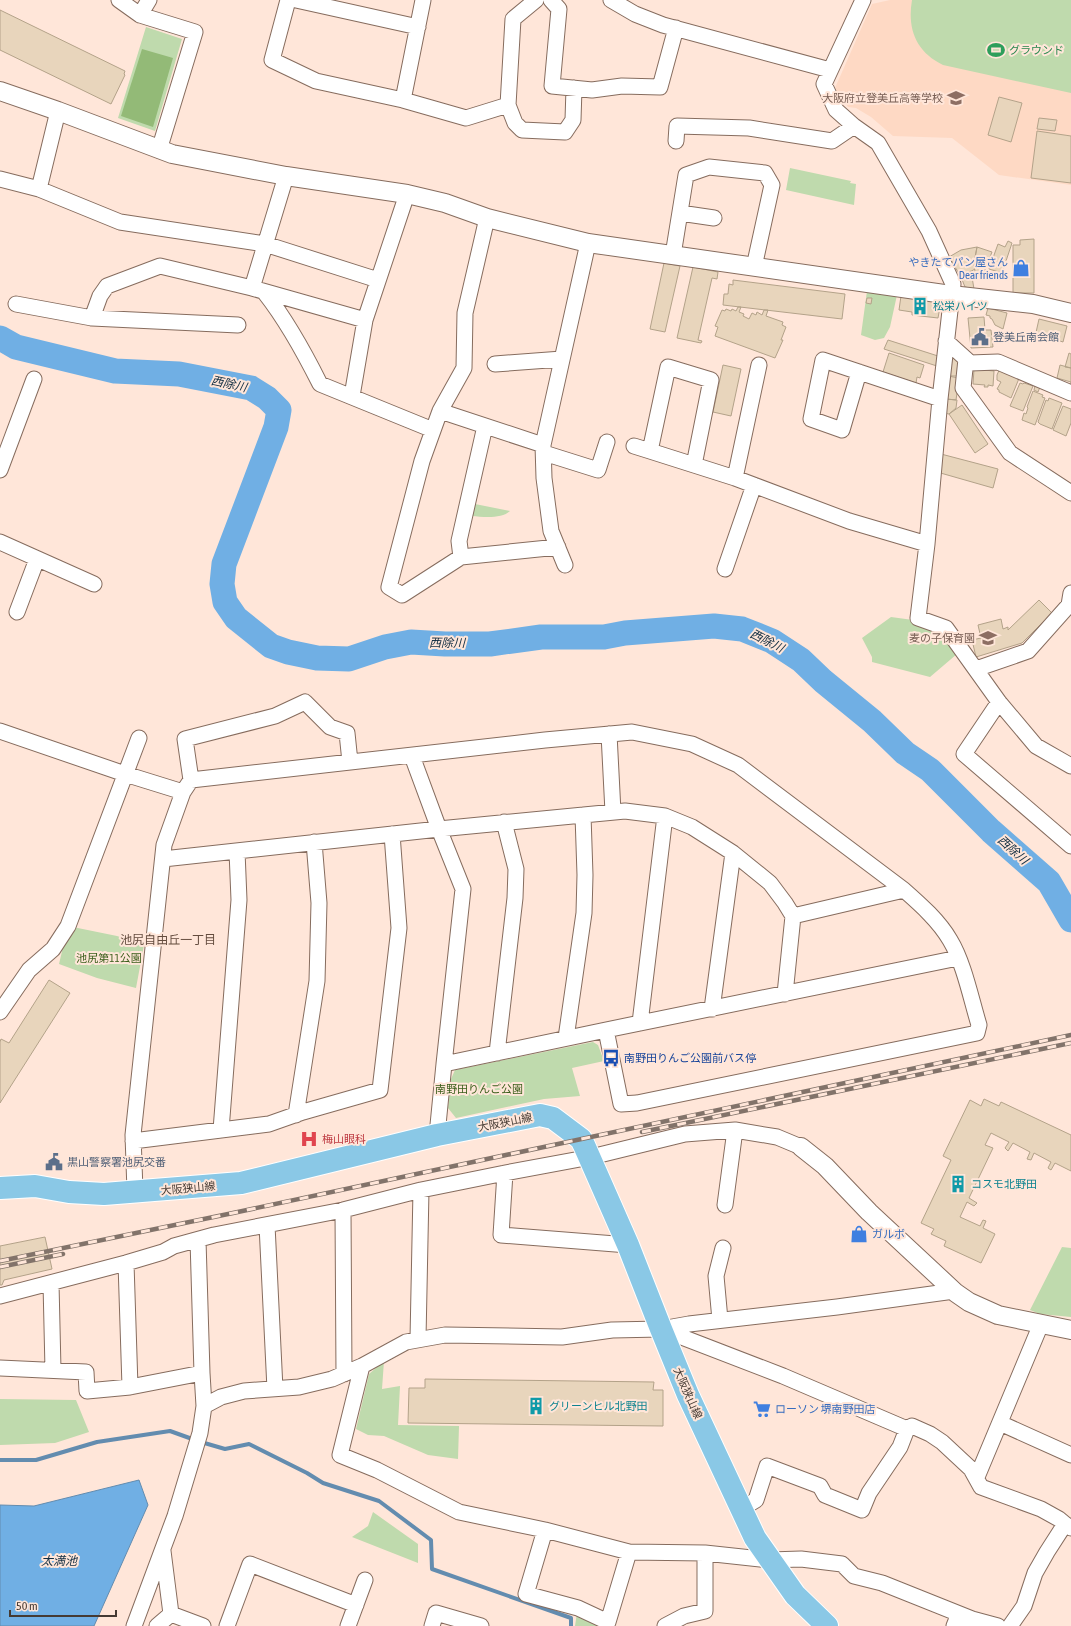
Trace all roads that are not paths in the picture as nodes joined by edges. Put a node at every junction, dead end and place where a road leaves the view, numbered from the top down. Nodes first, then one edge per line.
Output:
1 (119, 0) edge
2 (149, 0) edge
3 (288, 0) edge
4 (296, 0) edge
5 (423, 0) edge
6 (536, 0) edge
7 (551, 0) edge
8 (611, 0) edge
9 (862, 0) edge
10 (140, 15) junction
11 (418, 27) junction
12 (676, 28) junction
13 (830, 70) junction
14 (574, 88) junction
15 (0, 91) edge
16 (403, 100) junction
17 (508, 105) junction
18 (58, 111) junction
19 (854, 126) junction
20 (676, 141) dead end
21 (159, 150) junction
22 (286, 176) junction
23 (0, 179) edge
24 (39, 189) junction
25 (407, 194) junction
26 (680, 213) junction
27 (487, 218) junction
28 (714, 218) dead end
29 (588, 243) junction
30 (265, 244) junction
31 (673, 255) junction
32 (754, 267) junction
33 (378, 280) junction
34 (258, 290) junction
35 (951, 295) junction
36 (16, 304) dead end
37 (1071, 313) edge
38 (92, 318) junction
39 (365, 320) junction
40 (238, 325) dead end
41 (946, 341) junction
42 (562, 359) junction
43 (966, 359) junction
44 (495, 364) dead end
45 (759, 365) dead end
46 (859, 372) junction
47 (34, 379) dead end
48 (1071, 393) edge
49 (352, 396) junction
50 (940, 399) junction
51 (440, 411) junction
52 (486, 426) junction
53 (433, 430) junction
54 (607, 442) dead end
55 (634, 446) dead end
56 (543, 449) junction
57 (650, 451) junction
58 (694, 464) junction
59 (0, 470) edge
60 (735, 478) junction
61 (754, 485) junction
62 (1071, 493) edge
63 (0, 542) edge
64 (927, 544) junction
65 (558, 547) junction
66 (462, 557) junction
67 (37, 559) junction
68 (565, 565) dead end
69 (725, 569) dead end
70 (94, 584) dead end
71 (1071, 593) edge
72 (17, 612) dead end
73 (976, 669) junction
74 (999, 702) junction
75 (0, 731) edge
76 (609, 734) junction
77 (139, 738) dead end
78 (412, 756) junction
79 (350, 762) junction
80 (1071, 766) edge
81 (125, 774) junction
82 (187, 786) junction
83 (613, 812) junction
84 (583, 815) junction
85 (665, 816) junction
86 (504, 822) junction
87 (439, 829) junction
88 (392, 834) junction
89 (314, 842) junction
90 (1071, 846) edge
91 (237, 851) junction
92 (733, 853) junction
93 (163, 859) junction
94 (904, 890) junction
95 (792, 916) junction
96 (958, 958) junction
97 (785, 994) junction
98 (712, 1009) junction
99 (0, 1012) edge
100 (640, 1023) junction
101 (606, 1030) junction
102 (566, 1038) junction
103 (497, 1053) junction
104 (444, 1064) junction
105 (296, 1115) junction
106 (221, 1130) junction
107 (735, 1130) junction
108 (437, 1135) junction
109 (133, 1141) junction
110 (801, 1147) joint
111 (591, 1157) junction
112 (506, 1173) junction
113 (0, 1188) edge
114 (421, 1190) junction
115 (135, 1191) junction
116 (726, 1205) dead end
117 (343, 1210) junction
118 (267, 1225) junction
119 (198, 1240) junction
120 (628, 1245) junction
121 (723, 1248) dead end
122 (126, 1263) junction
123 (51, 1284) junction
124 (954, 1291) junction
125 (0, 1296) edge
126 (720, 1320) junction
127 (1041, 1324) junction
128 (661, 1329) junction
129 (1071, 1330) edge
130 (418, 1339) junction
131 (362, 1366) junction
132 (0, 1368) edge
133 (53, 1370) junction
134 (202, 1373) junction
135 (344, 1374) junction
136 (130, 1387) junction
137 (275, 1389) junction
138 (204, 1406) junction
139 (1000, 1423) junction
140 (907, 1429) junction
141 (1071, 1455) edge
142 (976, 1478) junction
143 (741, 1509) junction
144 (1068, 1526) edge
145 (545, 1530) junction
146 (163, 1549) junction
147 (629, 1552) junction
148 (705, 1553) junction
149 (770, 1560) junction
150 (365, 1580) dead end
151 (356, 1605) junction
152 (171, 1614) junction
153 (972, 1619) junction
154 (134, 1626) edge
155 (157, 1626) edge
156 (203, 1626) edge
157 (227, 1626) edge
158 (348, 1626) edge
159 (432, 1626) edge
160 (481, 1626) edge
161 (665, 1626) edge
162 (827, 1626) edge
163 (954, 1626) edge
164 (998, 1626) edge
165 (1010, 1626) edge

1 - 10 street
2 - 10 street
3 - 16 street
4 - 11 street
5 - 11 street
6 - 17 street
7 - 14 street
8 - 12 street
9 - 13 street
10 - 21 street
11 - 16 street
12 - 13 street
12 - 14 street
13 - 19 street
14 - 17 street
15 - 18 street
16 - 17 street
18 - 21 street
18 - 24 street
19 - 20 street
19 - 35 street
21 - 22 street
22 - 25 street
22 - 30 street
23 - 24 street
24 - 30 street
25 - 27 street
25 - 33 street
26 - 28 street
26 - 31 street
26 - 32 street
27 - 29 street
27 - 51 street
29 - 31 street
29 - 42 street
30 - 33 street
30 - 34 street
31 - 32 street
32 - 35 street
33 - 39 street
34 - 38 street
34 - 39 street
34 - 49 street
35 - 37 street
35 - 41 street
36 - 38 street
38 - 40 street
39 - 49 street
41 - 43 street
41 - 50 street
42 - 44 street
42 - 56 street
43 - 48 street
43 - 62 street
45 - 60 street
46 - 46 street
46 - 50 street
47 - 59 street
49 - 53 street
50 - 64 street
51 - 52 street
51 - 53 street
52 - 56 street
52 - 66 street
53 - 66 street
54 - 56 street
55 - 57 street
56 - 65 street
57 - 58 street
57 - 58 street
58 - 60 street
60 - 61 street
61 - 64 street
61 - 69 street
63 - 67 street
64 - 73 street
65 - 66 street
65 - 68 street
67 - 70 street
67 - 72 street
71 - 73 street
73 - 74 street
74 - 80 street
74 - 90 street
75 - 81 street
76 - 78 street
76 - 83 street
76 - 94 street
77 - 81 street
78 - 79 street
78 - 87 street
79 - 82 street
79 - 82 street
81 - 82 street
81 - 99 street
82 - 93 street
83 - 84 street
83 - 85 street
84 - 86 street
84 - 102 street
85 - 92 street
85 - 100 street
86 - 87 street
86 - 103 street
87 - 88 street
87 - 104 street
88 - 89 street
88 - 105 street
89 - 91 street
89 - 105 street
91 - 93 street
91 - 106 street
92 - 95 street
92 - 98 street
93 - 109 street
94 - 95 street
94 - 96 street
95 - 97 street
96 - 97 street
96 - 101 street
97 - 98 street
98 - 100 street
100 - 101 street
101 - 102 street
102 - 103 street
103 - 104 street
104 - 108 street
105 - 106 street
106 - 109 street
107 - 110 street
107 - 111 street
107 - 116 street
108 - 111 main road, 大阪狭山線
108 - 115 main road, 大阪狭山線
109 - 115 street
110 - 124 street
111 - 112 street
111 - 120 main road, 大阪狭山線
112 - 114 street
112 - 120 street
113 - 115 main road, 大阪狭山線
114 - 117 street
114 - 130 street
117 - 118 street
117 - 135 street
118 - 119 street
118 - 137 street
119 - 122 street
119 - 134 street
120 - 128 main road, 大阪狭山線
121 - 126 street
122 - 123 street
122 - 136 street
123 - 125 street
123 - 133 street
124 - 126 street
124 - 127 street
126 - 128 street
127 - 129 street
127 - 139 street
128 - 130 street
128 - 140 street
128 - 143 main road, 大阪狭山線
130 - 131 street
131 - 135 street
131 - 145 street
132 - 133 street
133 - 136 street
134 - 136 street
134 - 138 street
135 - 137 street
137 - 138 street
138 - 146 street
139 - 141 street
139 - 142 street
140 - 142 street
140 - 143 street
142 - 144 street
143 - 149 main road, 大阪狭山線
144 - 165 street
145 - 147 street
145 - 147 street
146 - 152 street
146 - 154 street
147 - 148 street
148 - 149 street
148 - 161 street
149 - 153 street
149 - 162 main road, 大阪狭山線
150 - 151 street
151 - 157 street
151 - 158 street
152 - 155 street
152 - 156 street
153 - 163 street
153 - 164 street
159 - 160 street

